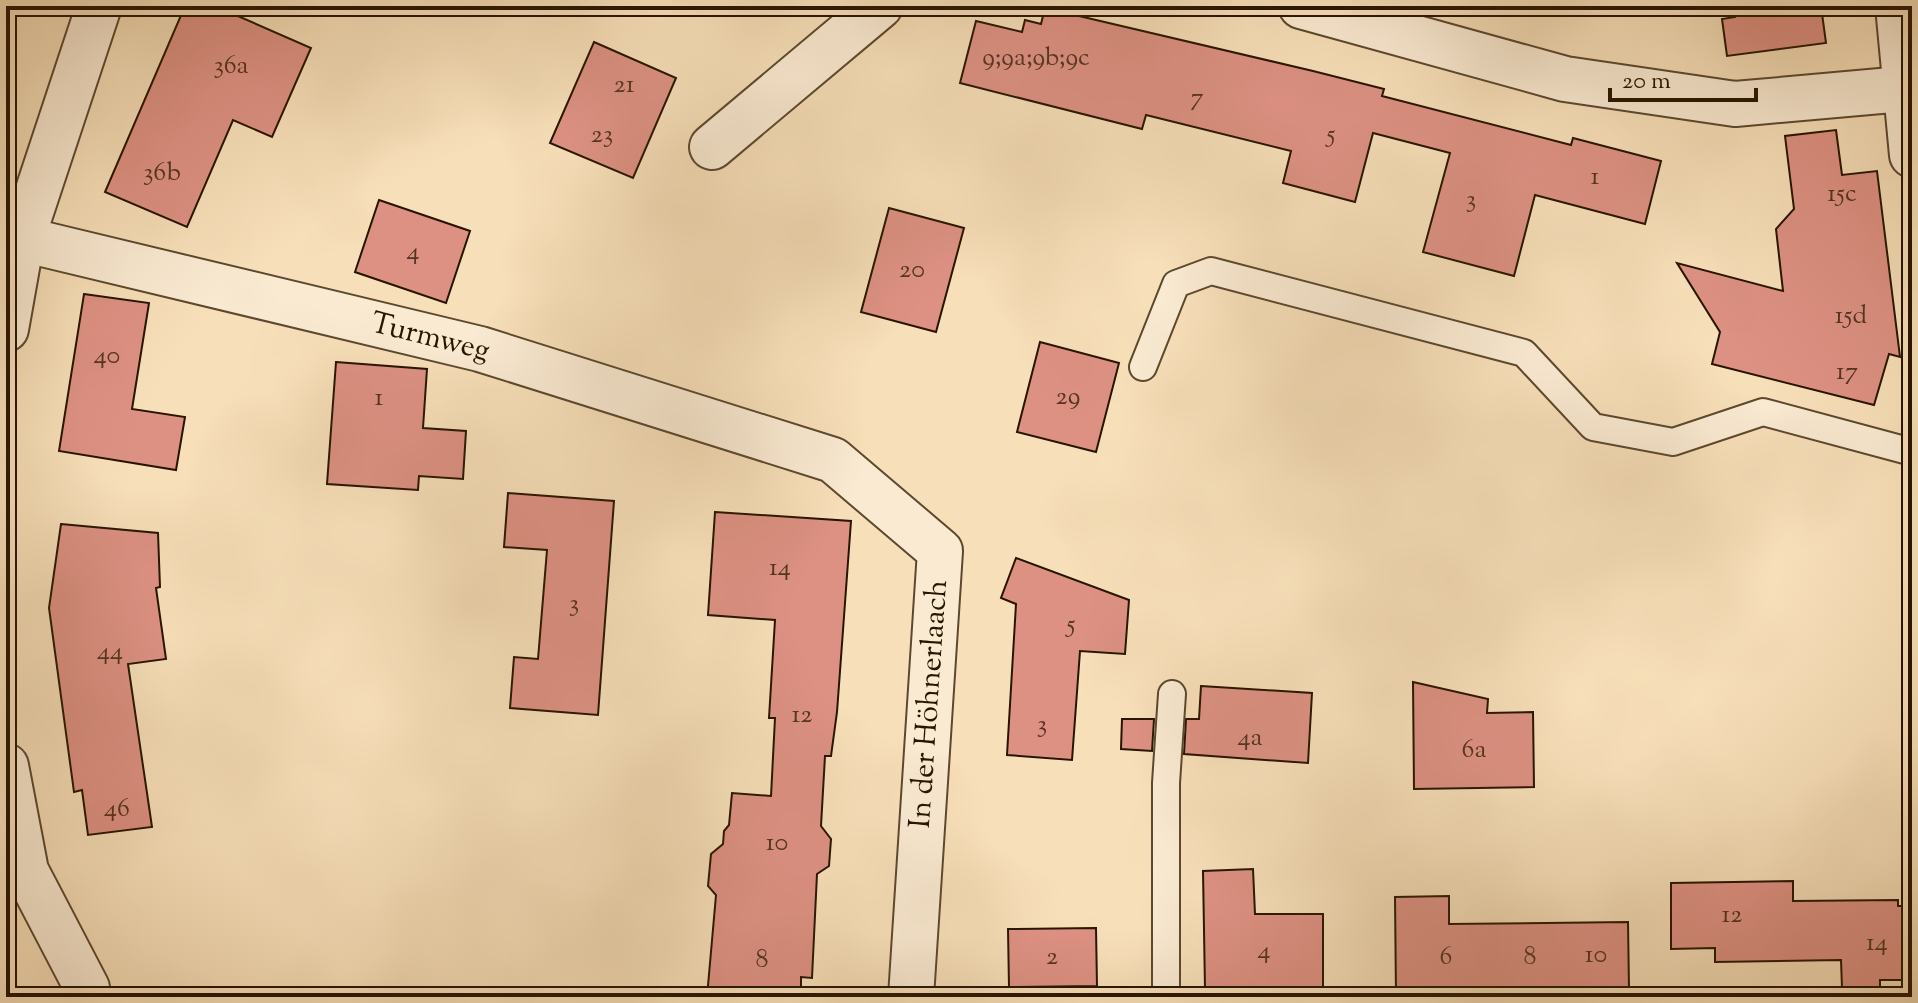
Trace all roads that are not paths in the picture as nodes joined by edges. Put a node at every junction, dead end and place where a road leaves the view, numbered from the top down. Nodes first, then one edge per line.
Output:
1 (99, 6) edge
2 (880, 6) edge
3 (1301, 6) edge
4 (1898, 6) edge
5 (1903, 89) junction
6 (712, 147) dead end
7 (1912, 155) edge
8 (22, 239) junction
9 (6, 329) edge
10 (1143, 367) dead end
11 (1912, 452) edge
12 (833, 460) joint
13 (1172, 694) dead end
14 (6, 766) edge
15 (88, 997) edge
16 (911, 997) edge
17 (1166, 997) edge

1 - 8 street
2 - 6 street
3 - 5 street
4 - 5 street
5 - 7 street
8 - 9 street
8 - 12 street, Turmweg
10 - 11 lane
12 - 16 street, In der Höhnerlaach
13 - 17 lane
14 - 15 street

